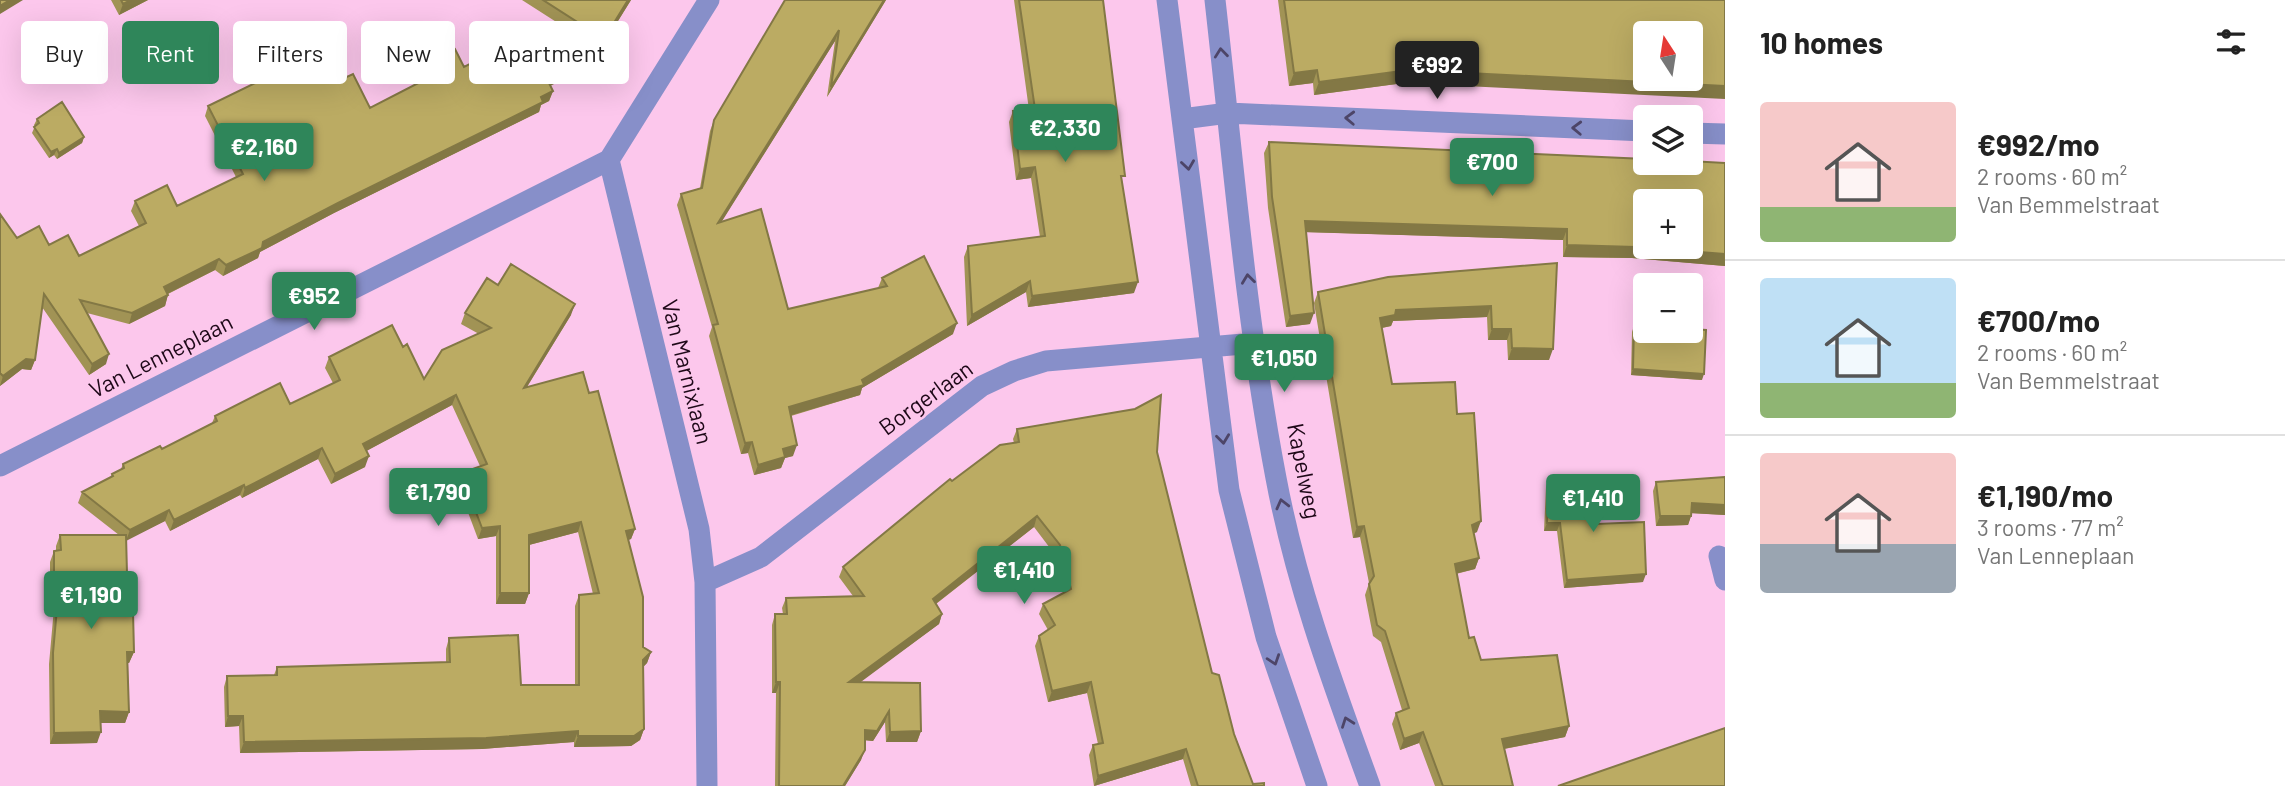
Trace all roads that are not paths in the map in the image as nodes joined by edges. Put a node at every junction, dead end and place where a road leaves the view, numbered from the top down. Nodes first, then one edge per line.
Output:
1 (709, 0) edge
2 (1167, 0) edge
3 (1215, 0) edge
4 (1228, 113) junction
5 (1182, 119) junction
6 (1633, 130) edge
7 (1703, 133) edge
8 (1725, 134) edge
9 (609, 160) junction
10 (1255, 343) junction
11 (1212, 348) junction
12 (0, 466) edge
13 (1719, 556) dead end
14 (1725, 580) edge
15 (705, 582) junction
16 (707, 786) edge
17 (1317, 786) edge
18 (1370, 786) edge

1 - 9 street
2 - 5 street
4 -> 3 street, Kapelweg
4 - 5 street
6 -> 4 street
10 -> 4 street, Kapelweg
5 -> 11 street
7 - 8 street
9 - 12 street, Van Lenneplaan
9 - 15 street, Van Marnixlaan
10 - 11 street, Borgerlaan
18 -> 10 street, Kapelweg
11 - 15 street, Borgerlaan
11 -> 17 street
13 - 14 street
15 - 16 street, Van Marnixlaan

